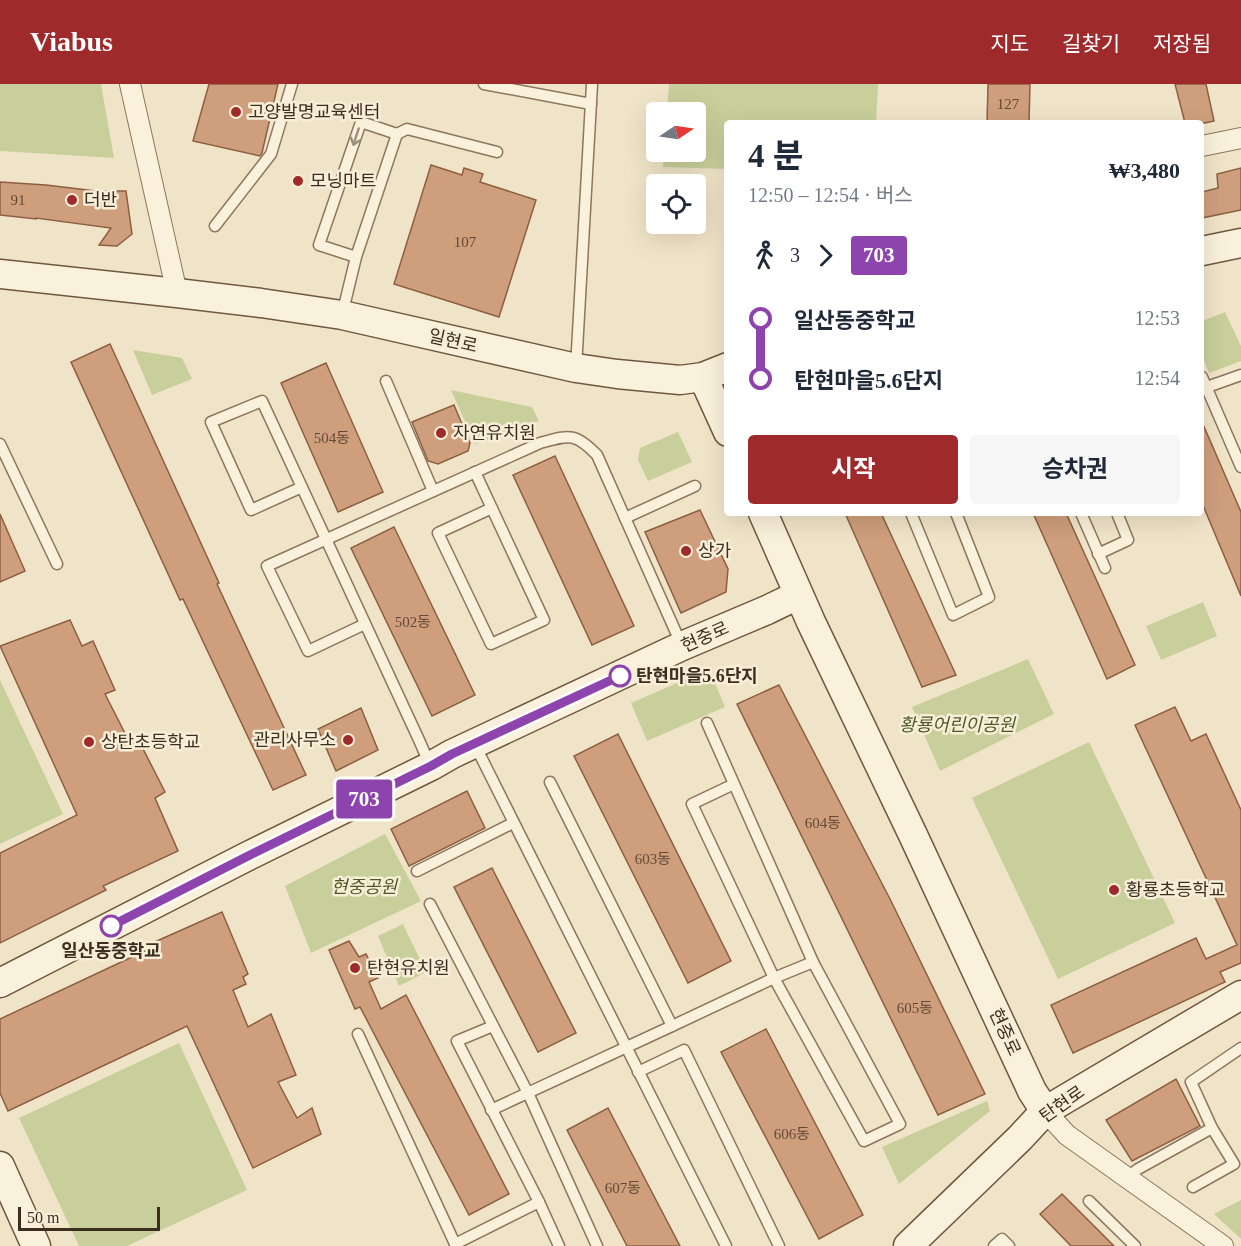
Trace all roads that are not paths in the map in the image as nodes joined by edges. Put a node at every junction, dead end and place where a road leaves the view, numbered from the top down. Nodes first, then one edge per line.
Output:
1 (130, 84) edge
2 (291, 84) edge
3 (484, 84) edge
4 (592, 84) edge
5 (591, 104) junction
6 (397, 134) junction
7 (1241, 138) edge
8 (1204, 146) edge
9 (497, 152) dead end
10 (215, 226) dead end
11 (1241, 243) edge
12 (1204, 251) edge
13 (356, 257) junction
14 (0, 274) edge
15 (177, 293) junction
16 (342, 315) junction
17 (576, 368) junction
18 (715, 372) edge
19 (1241, 375) edge
20 (1204, 380) edge
21 (386, 381) dead end
22 (1207, 387) junction
23 (724, 414) edge
24 (0, 444) edge
25 (1241, 468) edge
26 (475, 472) junction
27 (695, 486) dead end
28 (302, 487) junction
29 (433, 491) junction
30 (492, 508) junction
31 (764, 516) edge
32 (912, 516) edge
33 (957, 516) edge
34 (1082, 516) edge
35 (1118, 516) edge
36 (625, 518) junction
37 (326, 540) junction
38 (1098, 554) junction
39 (57, 564) dead end
40 (1105, 568) dead end
41 (798, 595) junction
42 (365, 624) junction
43 (682, 646) junction
44 (707, 723) dead end
45 (474, 743) junction
46 (431, 766) junction
47 (550, 782) dead end
48 (735, 784) junction
49 (513, 823) junction
50 (417, 871) dead end
51 (430, 904) dead end
52 (813, 962) junction
53 (774, 978) junction
54 (0, 983) edge
55 (1239, 1001) edge
56 (493, 1026) junction
57 (672, 1026) junction
58 (358, 1034) dead end
59 (626, 1047) junction
60 (1241, 1048) edge
61 (638, 1072) junction
62 (528, 1093) junction
63 (491, 1110) junction
64 (1045, 1111) junction
65 (1212, 1128) junction
66 (0, 1166) edge
67 (1126, 1177) junction
68 (1193, 1187) dead end
69 (1089, 1201) dead end
70 (539, 1202) junction
71 (455, 1245) edge
72 (36, 1246) edge
73 (559, 1246) edge
74 (597, 1246) edge
75 (726, 1246) edge
76 (779, 1246) edge
77 (908, 1246) edge
78 (994, 1246) edge
79 (1009, 1246) edge
80 (1135, 1246) edge
81 (1223, 1246) edge

1 - 15 street
2 - 10 lane
3 - 5 lane
4 - 5 lane
5 - 17 lane
6 - 9 lane
6 - 13 lane
6 -> 13 lane
7 - 8 street
11 - 12 street
13 - 16 lane
14 - 15 street, 일현로
15 - 16 street, 일현로
16 - 17 street, 일현로
17 - 18 street, 일현로
18 - 23 street
19 - 22 lane
20 - 22 lane
21 - 29 lane
22 - 25 lane
24 - 39 lane
26 - 29 lane
26 - 30 lane
26 - 36 lane
27 - 36 lane
28 - 28 lane
28 - 37 lane
29 - 37 lane
30 - 30 lane
31 - 41 street, 현중로
32 - 33 lane
34 - 38 lane
35 - 38 lane
36 - 43 lane
37 - 42 lane
37 - 42 lane
38 - 40 lane
41 - 43 street, 현중로
41 - 64 street, 현중로
42 - 46 lane
43 - 45 street, 현중로
44 - 48 lane
45 - 46 street, 현중로
45 - 49 lane
46 - 54 street, 현중로
47 - 57 lane
48 - 52 lane
48 - 53 lane
49 - 50 lane
49 - 59 lane
51 - 56 lane
52 - 53 lane
52 - 53 lane
53 - 57 lane
55 - 64 street, 탄현로
56 - 62 lane
56 - 63 lane
57 - 59 lane
58 - 71 lane
59 - 61 lane
59 - 62 lane
60 - 65 lane
61 - 75 lane
61 - 76 lane
62 - 63 lane
62 - 74 lane
63 - 70 lane
64 - 67 street
64 - 77 street, 탄현로
65 - 67 lane
65 - 68 lane
66 - 72 street
67 - 81 street
69 - 80 lane
70 - 71 lane
70 - 73 lane
78 - 79 lane

